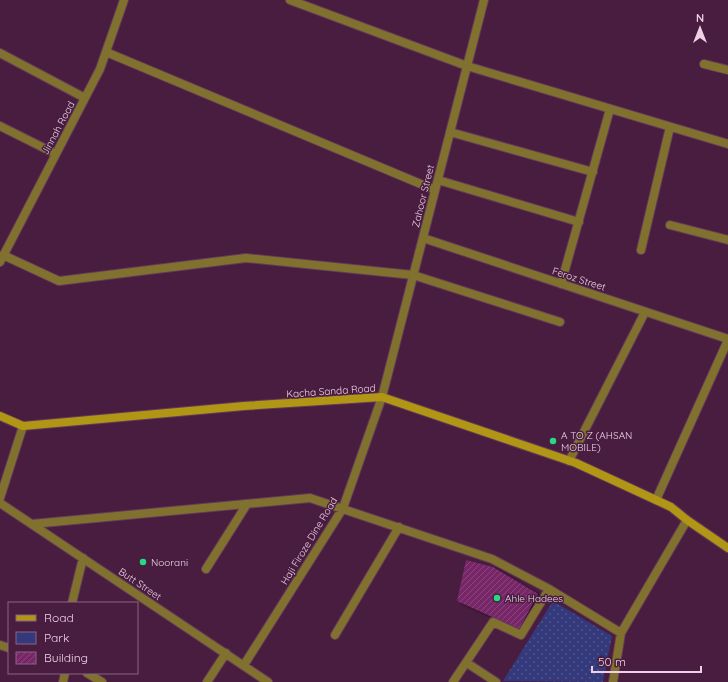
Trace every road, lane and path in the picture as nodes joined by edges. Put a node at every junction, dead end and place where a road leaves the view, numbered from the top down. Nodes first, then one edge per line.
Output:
1 (124, 0) edge
2 (290, 0) edge
3 (484, 0) edge
4 (106, 52) junction
5 (0, 53) edge
6 (704, 64) dead end
7 (467, 66) junction
8 (728, 70) edge
9 (85, 98) junction
10 (610, 109) junction
11 (0, 126) edge
12 (670, 127) junction
13 (450, 132) junction
14 (728, 144) edge
15 (56, 154) junction
16 (593, 172) junction
17 (438, 180) junction
18 (435, 190) junction
19 (579, 222) junction
20 (670, 225) dead end
21 (423, 238) junction
22 (728, 240) edge
23 (641, 250) dead end
24 (2, 258) edge
25 (413, 275) junction
26 (562, 284) junction
27 (645, 312) junction
28 (560, 322) dead end
29 (728, 340) edge
30 (382, 398) junction
31 (0, 416) edge
32 (23, 426) junction
33 (569, 461) junction
34 (0, 498) edge
35 (656, 500) junction
36 (0, 503) edge
37 (247, 504) junction
38 (343, 508) junction
39 (687, 520) junction
40 (32, 524) junction
41 (399, 527) junction
42 (728, 548) edge
43 (83, 558) junction
44 (206, 569) dead end
45 (549, 589) junction
46 (72, 602) edge
47 (621, 633) junction
48 (335, 635) dead end
49 (226, 653) junction
50 (467, 663) junction
51 (244, 665) junction
52 (89, 674) edge
53 (102, 682) edge
54 (207, 682) edge
55 (268, 682) edge
56 (453, 682) edge
57 (496, 682) edge
58 (613, 682) edge

1 - 4 street, Jinnah Road
2 - 7 street
3 - 7 street, Zahoor Street
4 - 9 street, Jinnah Road
4 - 18 street
5 - 9 street
6 - 8 street
7 - 10 street
7 - 13 street, Zahoor Street
9 - 15 street, Jinnah Road
10 - 12 street
10 - 16 street
11 - 15 street
12 - 14 street
12 - 23 street
13 - 16 street
13 - 17 street, Zahoor Street
15 - 24 street, Jinnah Road
16 - 19 street
17 - 18 street, Zahoor Street
17 - 19 street
18 - 21 street, Zahoor Street
19 - 26 street
20 - 22 street
21 - 25 street, Zahoor Street
21 - 26 street, Feroz Street
24 - 25 street
25 - 28 street
25 - 30 street, Zahoor Street
26 - 27 street, Feroz Street
27 - 29 street, Feroz Street
27 - 33 street
29 - 35 street
30 - 32 main road, Kacha Sanda Road
30 - 33 main road, Kacha Sanda Road
30 - 38 street, Haji Firoze Dine Road
31 - 32 main road, Kacha Sanda Road
32 - 34 street
33 - 35 main road, Kacha Sanda Road
35 - 39 main road, Kacha Sanda Road
36 - 40 street, Butt Street
37 - 38 street
37 - 40 street
37 - 44 street
38 - 41 street
38 - 51 street, Haji Firoze Dine Road
39 - 42 main road, Kacha Sanda Road
39 - 47 street
40 - 43 street, Butt Street
41 - 45 street
41 - 48 street
43 - 46 street
43 - 49 street, Butt Street
45 - 47 street
45 - 50 street
47 - 58 street
49 - 51 street, Butt Street
49 - 54 street
50 - 56 street
50 - 57 street
51 - 55 street, Butt Street
52 - 53 street

